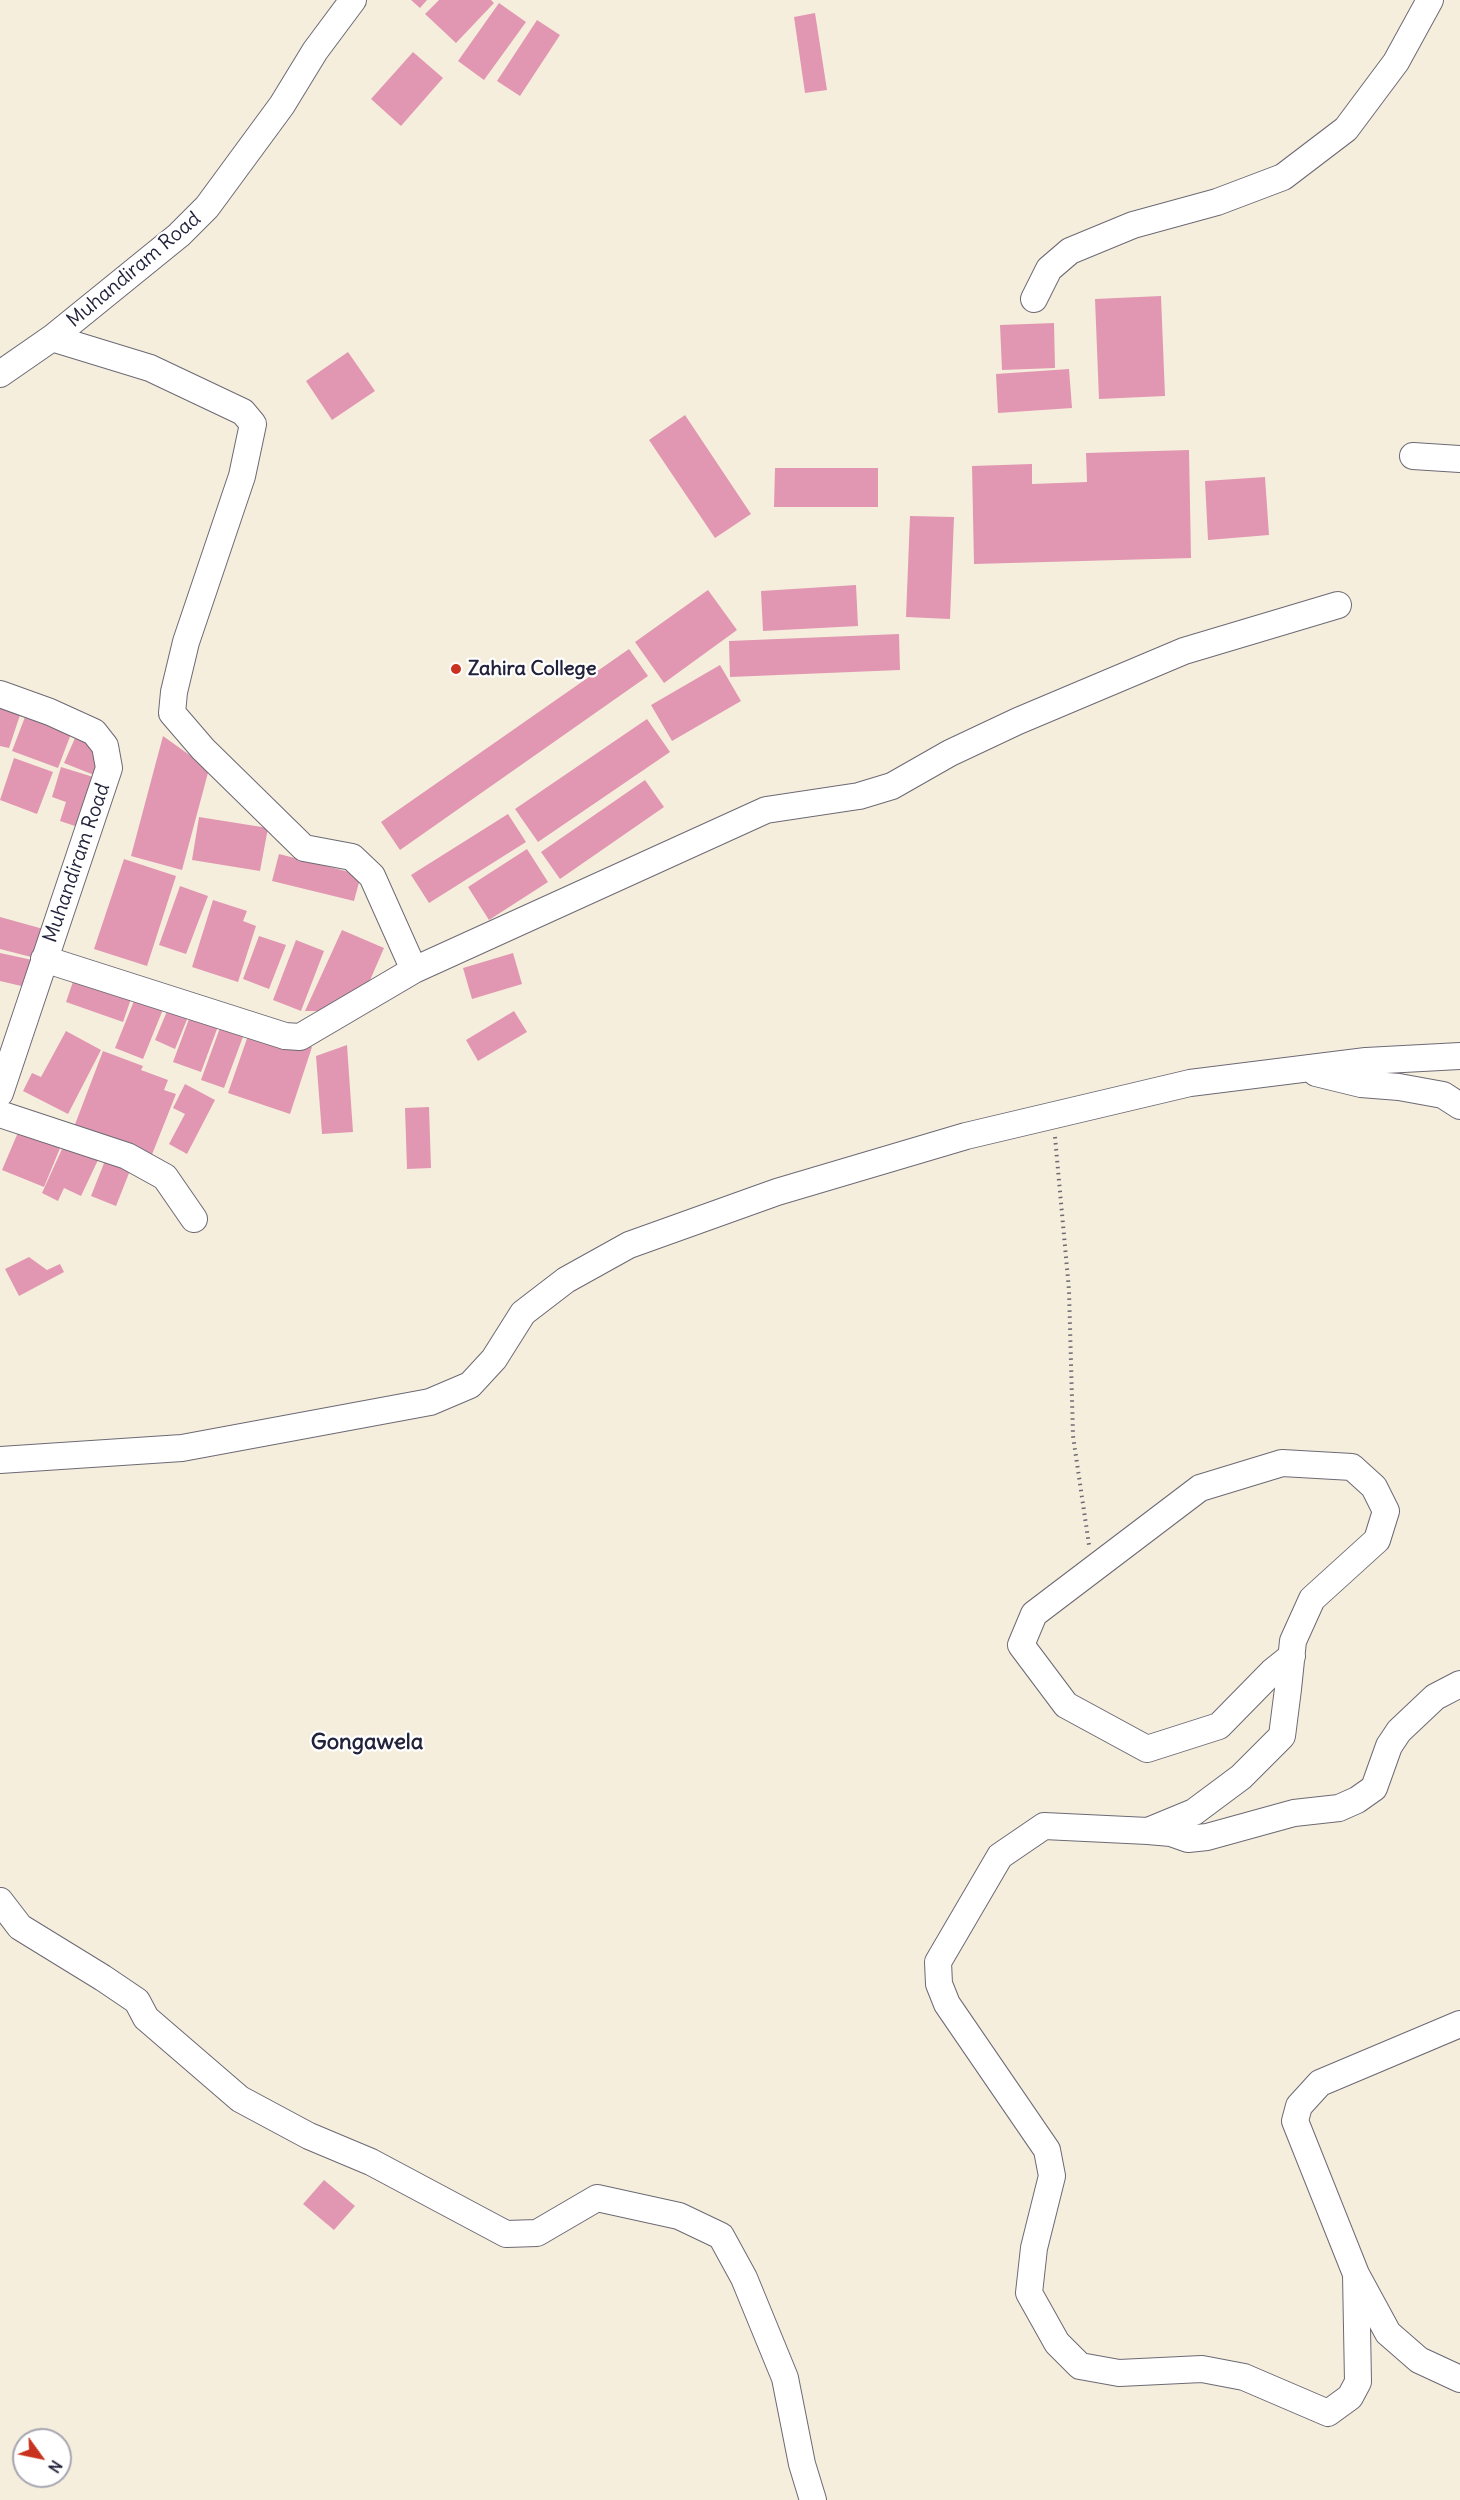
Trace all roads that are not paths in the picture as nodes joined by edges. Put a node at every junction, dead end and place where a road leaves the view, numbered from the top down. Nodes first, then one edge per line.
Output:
1 (353, 0) edge
2 (1430, 0) edge
3 (1034, 299) dead end
4 (52, 338) junction
5 (0, 374) edge
6 (1413, 456) dead end
7 (1460, 459) edge
8 (1338, 605) dead end
9 (0, 694) edge
10 (44, 959) junction
11 (414, 970) junction
12 (1460, 1056) edge
13 (1301, 1069) junction
14 (0, 1093) edge
15 (1460, 1106) edge
16 (0, 1114) edge
17 (194, 1220) dead end
18 (0, 1460) edge
19 (1292, 1656) junction
20 (1460, 1684) edge
21 (1148, 1831) junction
22 (0, 1901) edge
23 (1460, 2024) edge
24 (1356, 2274) junction
25 (1460, 2379) edge
26 (813, 2500) edge

1 - 4 street, Muhandiram Road
2 - 3 street
4 - 5 street, Muhandiram Road
4 - 11 street
6 - 7 street
8 - 11 street
9 - 10 street, Muhandiram Road
10 - 11 street
10 - 14 street, Muhandiram Road
12 - 13 street
13 - 15 street
13 - 18 street
16 - 17 street
19 - 19 street
19 - 21 street
20 - 21 street
21 - 24 street
22 - 26 street
23 - 24 street
24 - 25 street

